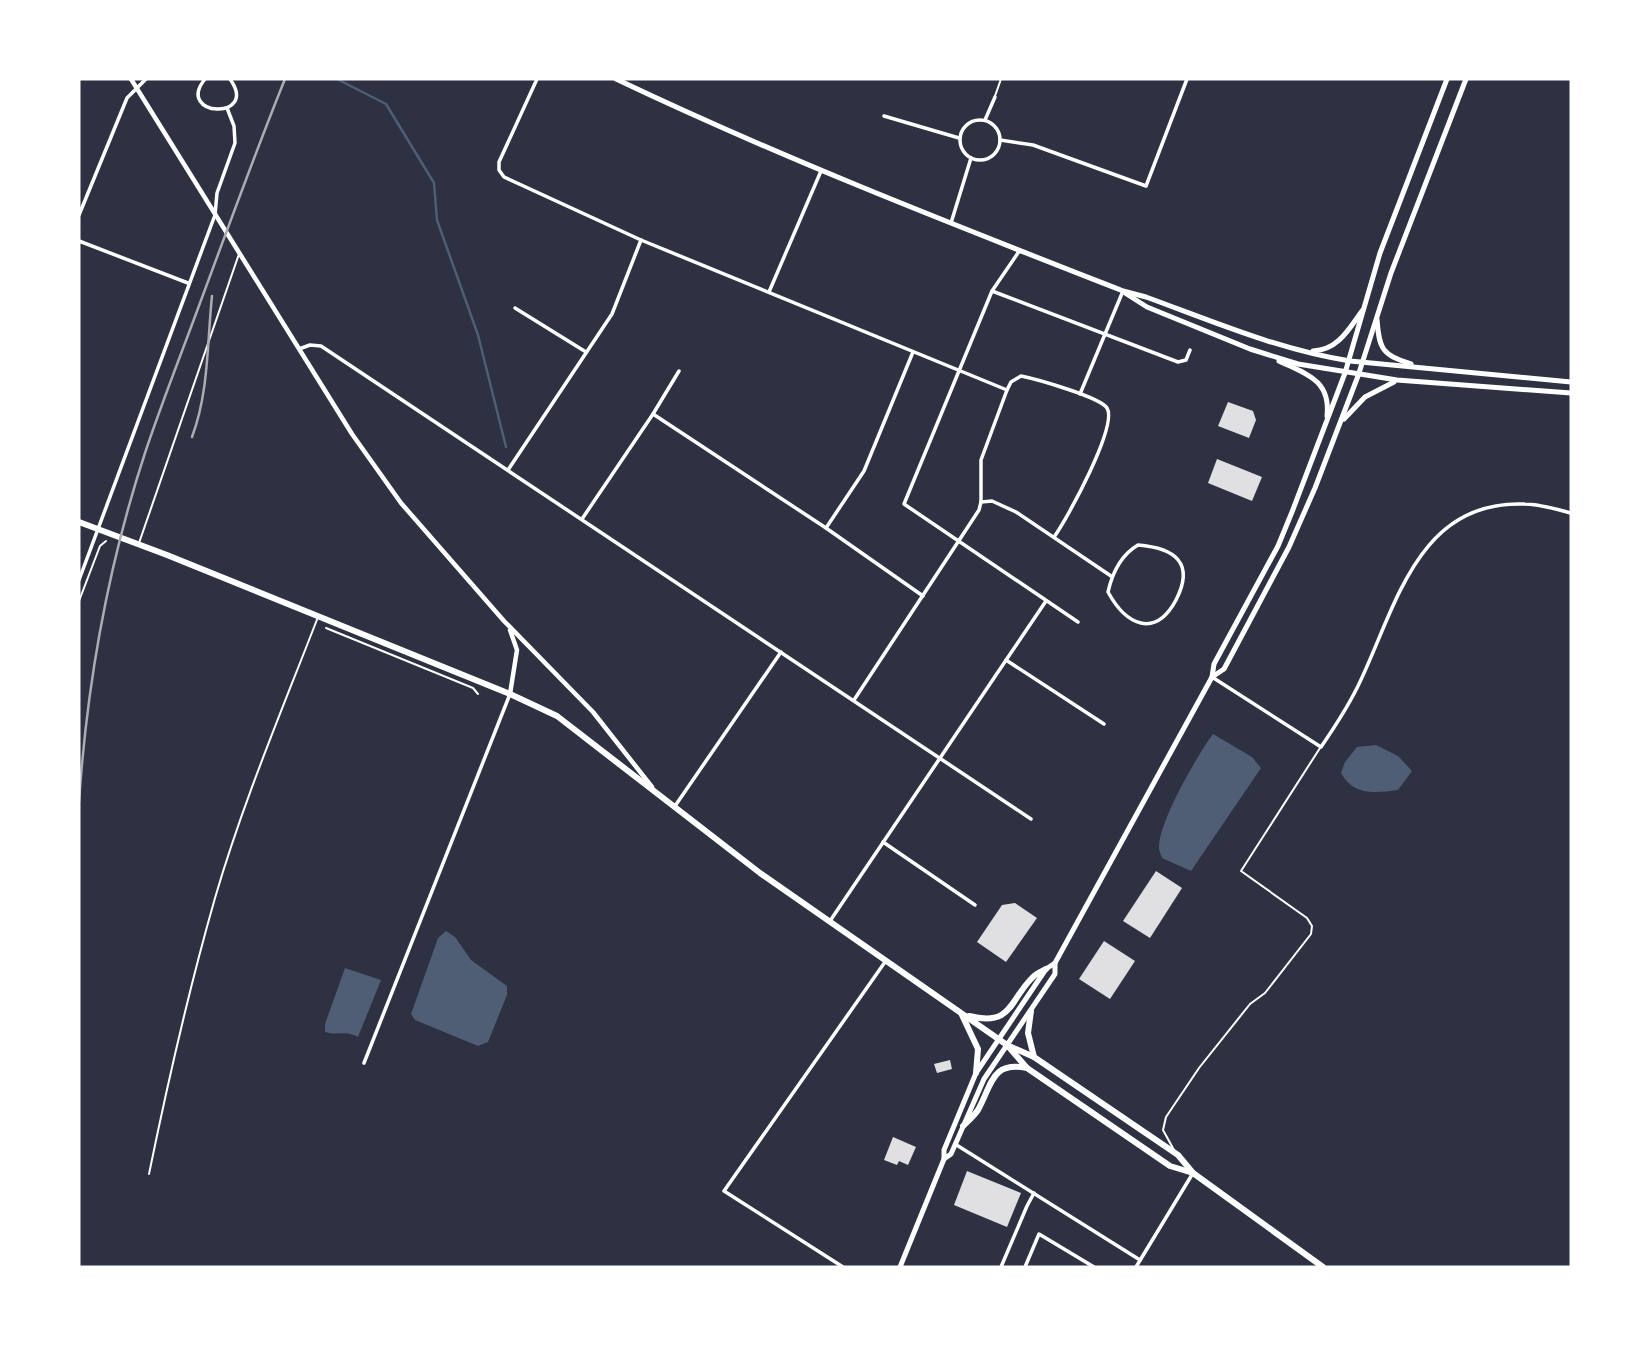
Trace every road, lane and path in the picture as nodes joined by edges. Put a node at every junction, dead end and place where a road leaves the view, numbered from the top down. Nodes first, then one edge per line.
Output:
1 (131, 79) edge
2 (146, 79) edge
3 (204, 79) edge
4 (230, 79) edge
5 (537, 79) edge
6 (616, 79) edge
7 (1001, 79) edge
8 (1187, 79) edge
9 (1447, 79) edge
10 (1466, 79) edge
11 (137, 88) junction
12 (995, 97) joint
13 (227, 108) junction
14 (884, 116) dead end
15 (985, 120) junction
16 (959, 138) junction
17 (1000, 140) junction
18 (971, 158) junction
19 (821, 171) junction
20 (79, 215) edge
21 (215, 215) junction
22 (950, 223) junction
23 (640, 240) junction
24 (79, 241) edge
25 (1020, 250) junction
26 (239, 253) junction
27 (189, 284) junction
28 (992, 290) junction
29 (1123, 291) junction
30 (769, 292) junction
31 (515, 308) dead end
32 (1364, 308) junction
33 (1377, 317) junction
34 (1105, 334) junction
35 (299, 349) junction
36 (1190, 350) dead end
37 (1303, 351) junction
38 (586, 352) junction
39 (913, 352) junction
40 (1264, 354) junction
41 (1350, 360) junction
42 (1362, 362) junction
43 (1421, 367) junction
44 (957, 370) junction
45 (679, 371) dead end
46 (1345, 373) junction
47 (1358, 376) junction
48 (1397, 380) junction
49 (1571, 382) edge
50 (1007, 390) junction
51 (1571, 393) edge
52 (1080, 394) junction
53 (653, 414) junction
54 (1326, 423) junction
55 (1340, 424) junction
56 (507, 470) junction
57 (981, 502) junction
58 (1571, 513) edge
59 (582, 519) junction
60 (79, 522) edge
61 (826, 528) junction
62 (98, 529) junction
63 (1054, 537) junction
64 (104, 541) dead end
65 (959, 542) junction
66 (139, 544) junction
67 (1112, 576) junction
68 (79, 580) edge
69 (923, 596) junction
70 (1046, 600) junction
71 (79, 601) edge
72 (318, 616) junction
73 (504, 621) junction
74 (1078, 622) dead end
75 (781, 652) junction
76 (1006, 660) junction
77 (1212, 677) junction
78 (510, 694) junction
79 (854, 700) junction
80 (1104, 724) dead end
81 (1321, 747) junction
82 (940, 758) junction
83 (659, 796) junction
84 (673, 808) junction
85 (1031, 819) dead end
86 (883, 842) junction
87 (975, 905) dead end
88 (830, 922) junction
89 (885, 961) junction
90 (1055, 963) junction
91 (1046, 969) junction
92 (1031, 1011) junction
93 (961, 1014) junction
94 (998, 1039) junction
95 (1007, 1045) junction
96 (1034, 1056) junction
97 (364, 1063) dead end
98 (1027, 1068) junction
99 (976, 1073) junction
100 (963, 1126) junction
101 (955, 1144) junction
102 (1178, 1155) junction
103 (944, 1159) junction
104 (1193, 1173) junction
105 (149, 1174) dead end
106 (1034, 1194) junction
107 (1140, 1260) junction
108 (843, 1267) edge
109 (900, 1267) edge
110 (1001, 1267) edge
111 (1025, 1267) edge
112 (1094, 1267) edge
113 (1136, 1267) edge
114 (1323, 1267) edge

1 - 11 street
2 - 11 street
3 - 13 street
4 - 13 street
5 - 23 street
6 - 19 main road
7 - 12 lane
8 - 17 street
9 - 32 main road
10 - 33 main road
11 - 20 street
11 - 21 street
12 - 15 street
13 - 21 street
14 - 16 street
15 - 16 street
15 - 17 street
16 - 18 street
17 - 18 street
18 - 22 street
19 - 22 main road
19 - 30 street
21 - 26 street
21 - 27 street
22 - 25 main road
23 - 30 street
23 - 38 street
24 - 27 street
25 - 28 street
25 - 29 main road
26 - 35 street
26 - 66 lane
27 - 62 street
28 - 34 street
28 - 44 street
29 - 34 street
29 - 37 main road
29 - 40 main road
30 - 39 street
31 - 38 street
32 - 37 main road
32 - 41 main road
33 - 42 main road
33 - 43 main road
34 - 36 street
34 - 52 street
35 - 56 street
35 - 73 street
37 - 41 main road
38 - 56 street
39 - 44 street
39 - 61 street
40 - 46 main road
40 - 54 main road
41 - 42 main road
41 - 46 main road
42 - 43 main road
42 - 47 main road
43 - 49 main road
44 - 50 street
44 - 65 street
45 - 53 street
46 - 47 main road
46 - 54 main road
47 - 48 main road
47 - 55 main road
48 - 51 main road
48 - 55 main road
50 - 52 street
50 - 57 street
52 - 63 street
53 - 59 street
53 - 61 street
54 - 77 main road
55 - 77 main road
56 - 59 street
57 - 63 street
57 - 65 street
58 - 81 street
59 - 75 street
60 - 62 highway
61 - 69 street
62 - 66 highway
62 - 68 street
63 - 67 street
64 - 71 path
65 - 69 street
65 - 70 street
66 - 72 highway
67 - 67 street
69 - 79 street
70 - 74 street
70 - 76 street
72 - 78 highway
72 - 105 lane
73 - 78 street
73 - 83 street
75 - 79 street
75 - 84 street
76 - 80 street
76 - 82 street
77 - 81 street
77 - 90 main road
78 - 83 highway
78 - 97 street
79 - 82 street
81 - 102 lane
82 - 85 street
82 - 86 street
83 - 84 highway
84 - 88 highway
86 - 87 street
86 - 88 street
88 - 89 highway
89 - 93 highway
89 - 108 street
90 - 91 main road
90 - 92 main road
91 - 93 highway
91 - 94 main road
92 - 95 main road
92 - 96 highway
93 - 94 highway
93 - 99 highway
94 - 95 highway
94 - 99 main road
95 - 96 highway
95 - 98 highway
95 - 100 main road
96 - 102 highway
98 - 100 highway
98 - 104 highway
99 - 103 main road
100 - 101 main road
101 - 103 main road
101 - 106 street
102 - 104 highway
103 - 109 main road
104 - 107 street
104 - 114 highway
106 - 107 street
106 - 110 street
107 - 113 street
111 - 112 street

